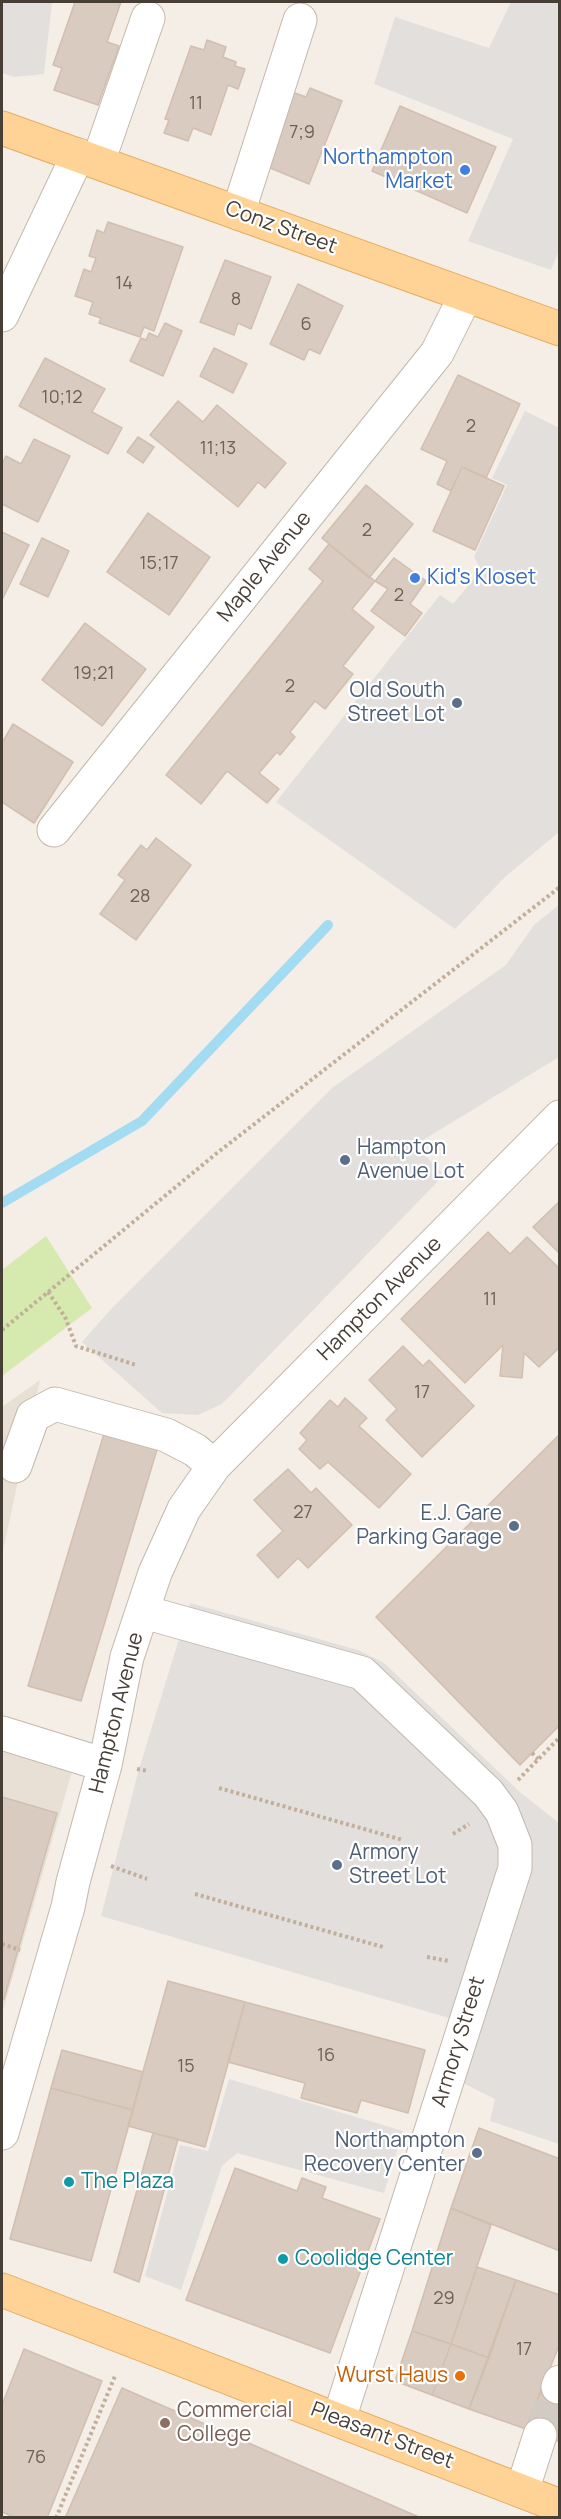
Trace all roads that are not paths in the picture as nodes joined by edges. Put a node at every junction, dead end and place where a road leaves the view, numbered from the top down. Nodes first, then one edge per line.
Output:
1 (148, 18) dead end
2 (300, 20) dead end
3 (2, 128) edge
4 (88, 158) junction
5 (238, 213) junction
6 (465, 297) junction
7 (2, 315) edge
8 (560, 329) edge
9 (54, 830) dead end
10 (560, 1117) edge
11 (15, 1466) dead end
12 (214, 1466) junction
13 (144, 1612) junction
14 (2, 1734) edge
15 (105, 1765) junction
16 (2, 2133) edge
17 (2, 2290) edge
18 (339, 2419) junction
19 (540, 2435) tunnel mouth
20 (522, 2491) junction
21 (560, 2506) edge

1 - 4 street
2 - 5 street
3 - 4 main road, Conz Street
4 - 5 main road, Conz Street
4 - 7 street
5 - 6 main road, Conz Street
6 - 8 main road, Conz Street
6 - 9 street, Maple Avenue
10 - 12 street, Hampton Avenue
11 - 12 street
12 - 13 street, Hampton Avenue
13 - 15 street, Hampton Avenue
13 - 18 street, Armory Street
14 - 15 street
15 - 16 street, Hampton Avenue
17 - 18 main road, Pleasant Street
18 - 20 main road, Pleasant Street
19 - 20 street
20 - 21 main road, Pleasant Street

